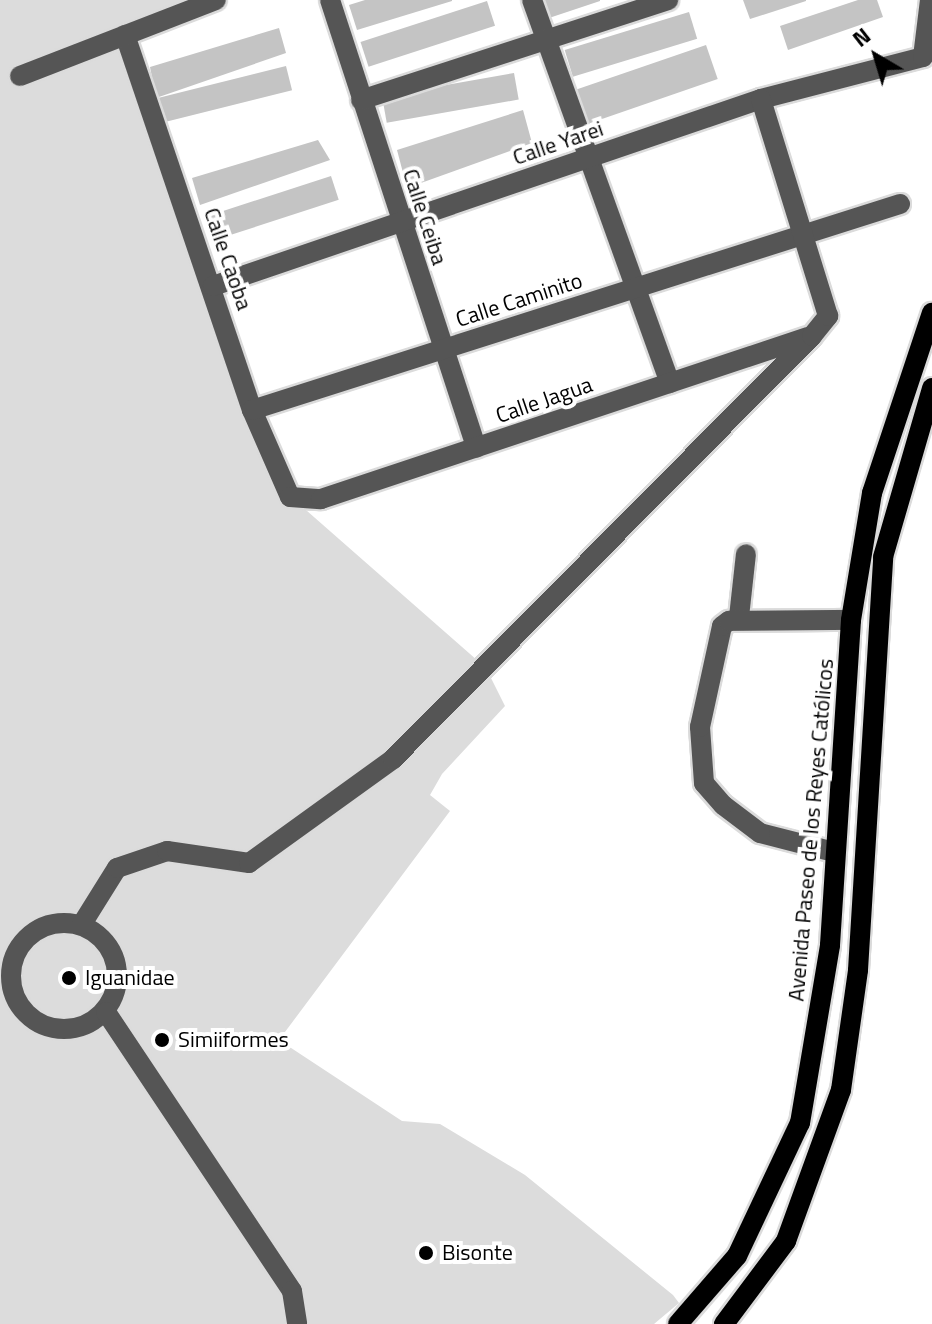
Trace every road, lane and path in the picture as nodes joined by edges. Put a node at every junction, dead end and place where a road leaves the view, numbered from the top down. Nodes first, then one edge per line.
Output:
1 (216, 0) edge
2 (330, 0) edge
3 (532, 0) edge
4 (668, 0) edge
5 (930, 0) edge
6 (125, 35) junction
7 (548, 40) junction
8 (20, 76) dead end
9 (761, 99) junction
10 (361, 100) junction
11 (591, 158) junction
12 (900, 204) dead end
13 (401, 221) junction
14 (802, 235) junction
15 (213, 286) junction
16 (637, 287) junction
17 (932, 313) edge
18 (812, 336) junction
19 (444, 349) junction
20 (670, 383) junction
21 (930, 395) edge
22 (252, 410) junction
23 (476, 448) junction
24 (290, 497) joint
25 (746, 554) dead end
26 (739, 617) junction
27 (851, 620) junction
28 (834, 852) junction
29 (82, 924) junction
30 (4, 985) edge
31 (106, 1012) junction
32 (715, 1286) junction
33 (737, 1320) edge
34 (297, 1324) edge
35 (678, 1324) edge

1 - 6 street
2 - 10 street, Calle Ceiba
3 - 7 street
4 - 7 street
5 - 9 street, Calle Yarei
6 - 8 street
6 - 15 street, Calle Caoba
7 - 10 street
7 - 11 street
9 - 11 street, Calle Yarei
9 - 14 street
10 - 13 street, Calle Ceiba
11 - 13 street, Calle Yarei
11 - 16 street
12 - 14 street, Calle Caminito
13 - 15 street, Calle Yarei
13 - 19 street, Calle Ceiba
14 - 16 street, Calle Caminito
14 - 18 street
15 - 22 street, Calle Caoba
16 - 19 street, Calle Caminito
16 - 20 street
17 - 27 main road, Avenida Paseo de los Reyes Católicos
18 - 20 street, Calle Jagua
18 - 29 street
19 - 22 street, Calle Caminito
19 - 23 street, Calle Ceiba
20 - 23 street, Calle Jagua
21 - 33 main road
22 - 24 street, Calle Caoba
23 - 24 street, Calle Jagua
25 - 26 street
26 - 27 street
26 - 28 street
27 - 28 main road, Avenida Paseo de los Reyes Católicos
28 - 32 main road, Avenida Paseo de los Reyes Católicos
29 - 30 street
29 - 31 street
30 - 31 street
31 - 34 street
32 - 33 main road
32 - 35 main road, Avenida Paseo de los Reyes Católicos

